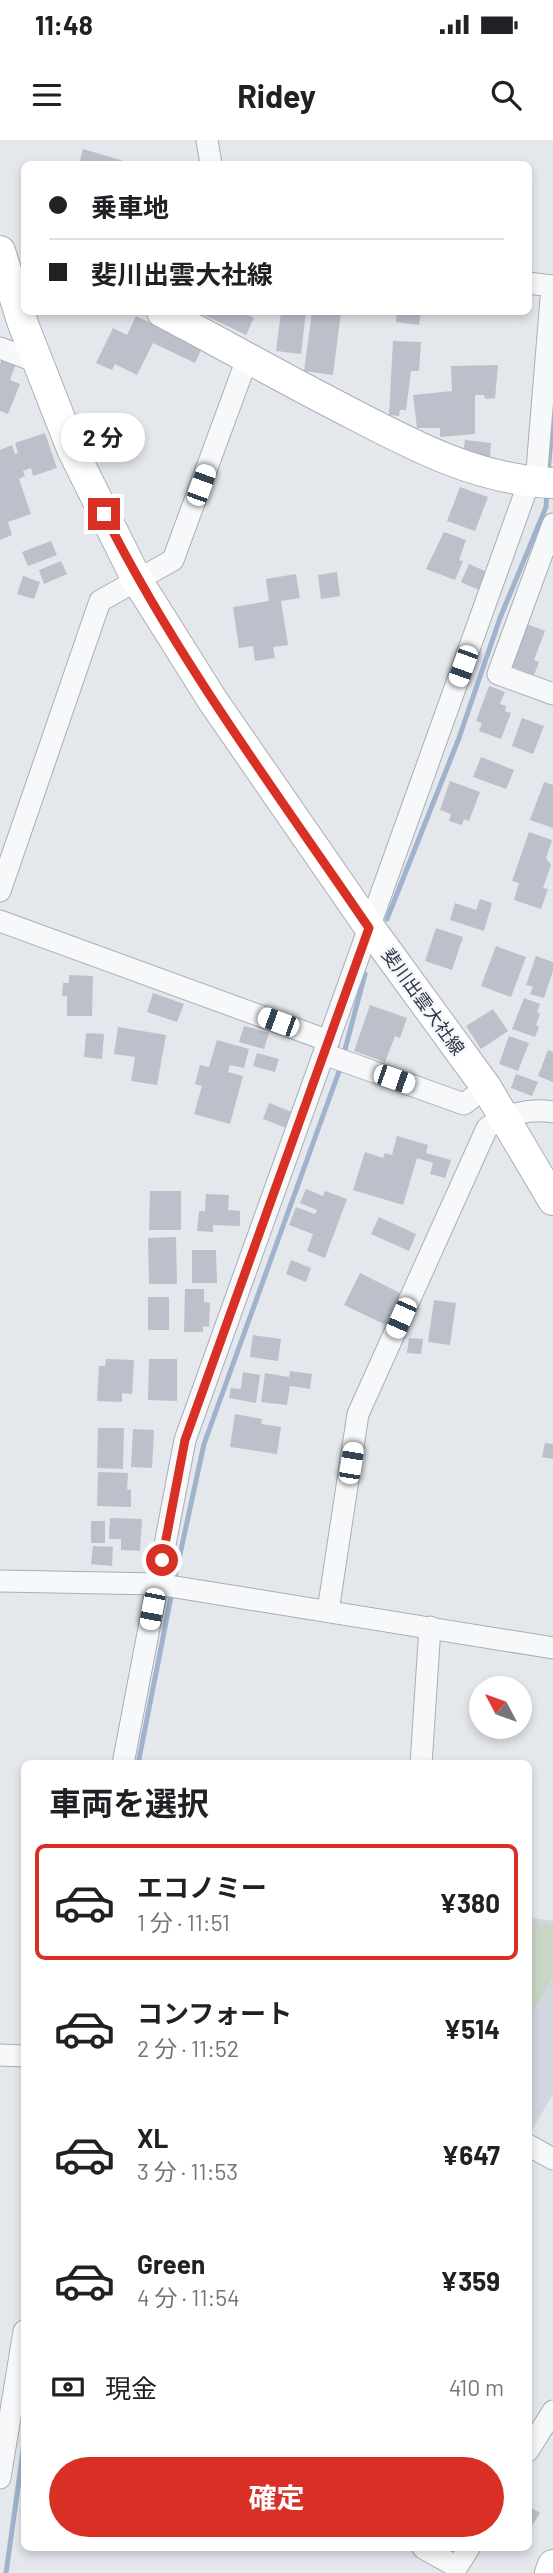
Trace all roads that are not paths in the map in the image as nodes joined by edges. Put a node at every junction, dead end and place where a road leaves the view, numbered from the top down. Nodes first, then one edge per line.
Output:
1 (207, 140) edge
2 (210, 161) edge
3 (0, 252) edge
4 (21, 256) edge
5 (532, 284) edge
6 (21, 314) edge
7 (21, 315) edge
8 (178, 315) edge
9 (0, 348) edge
10 (247, 359) junction
11 (37, 362) junction
12 (539, 482) edge
13 (553, 524) edge
14 (137, 580) junction
15 (553, 694) edge
16 (0, 891) edge
17 (0, 921) edge
18 (369, 928) junction
19 (327, 1047) junction
20 (486, 1087) junction
21 (553, 1112) edge
22 (502, 1117) junction
23 (553, 1200) edge
24 (0, 1581) edge
25 (157, 1584) junction
26 (328, 1611) junction
27 (430, 1627) junction
28 (553, 1648) edge
29 (124, 1760) edge
30 (421, 1760) edge
31 (0, 2055) edge
32 (21, 2056) edge
33 (532, 2148) edge
34 (553, 2159) edge
35 (21, 2377) edge
36 (19, 2408) edge
37 (553, 2411) edge
38 (532, 2445) edge
39 (0, 2478) edge
40 (428, 2551) edge
41 (467, 2551) edge
42 (553, 2565) edge
43 (550, 2573) edge

1 - 2 street
3 - 4 main road
3 - 6 main road, 斐川出雲大社線
5 - 12 street
7 - 11 main road, 斐川出雲大社線
8 - 10 main road
9 - 11 street
10 - 12 main road
10 - 14 street
11 - 14 main road, 斐川出雲大社線
12 - 18 street
13 - 15 street
14 - 16 street
14 - 18 main road, 斐川出雲大社線
17 - 19 street
18 - 19 street
18 - 20 main road, 斐川出雲大社線
19 - 20 street
19 - 25 street
20 - 22 main road, 斐川出雲大社線
21 - 22 street
22 - 23 main road, 斐川出雲大社線
22 - 26 street
24 - 25 street
25 - 26 street
25 - 29 street
26 - 27 street
27 - 28 street
27 - 30 street
31 - 32 street
33 - 34 street
35 - 36 street
36 - 39 street
37 - 38 street
40 - 41 street
42 - 43 main road

